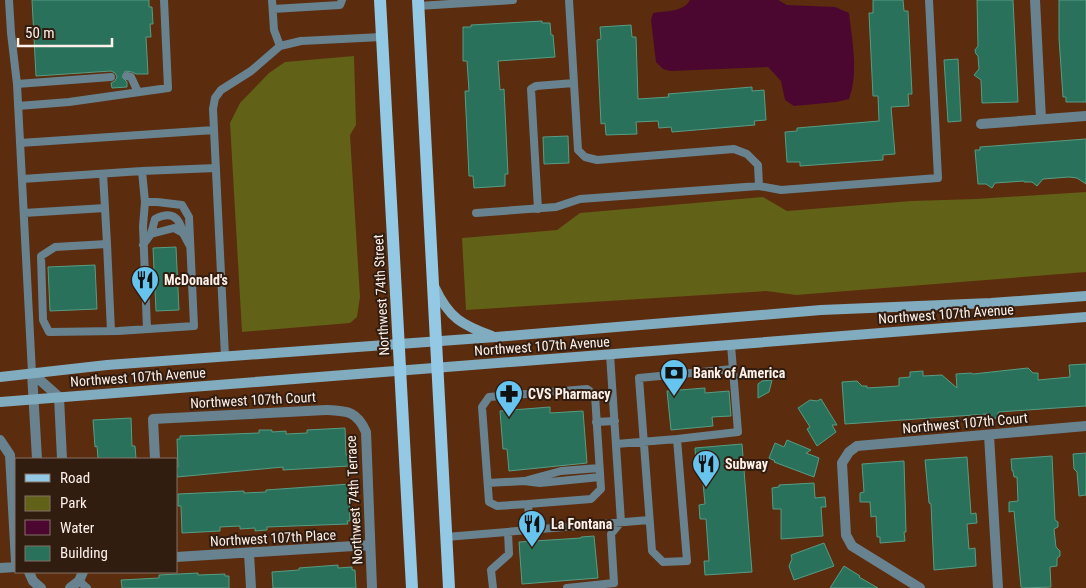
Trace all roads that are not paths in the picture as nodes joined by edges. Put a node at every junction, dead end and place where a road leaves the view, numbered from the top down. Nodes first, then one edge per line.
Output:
1 (9, 0) edge
2 (164, 0) edge
3 (342, 0) edge
4 (380, 0) edge
5 (513, 0) edge
6 (570, 0) edge
7 (929, 0) edge
8 (1035, 0) edge
9 (418, 3) edge
10 (273, 4) edge
11 (382, 37) junction
12 (280, 46) junction
13 (127, 76) dead end
14 (111, 77) dead end
15 (574, 83) junction
16 (17, 84) junction
17 (138, 92) junction
18 (18, 106) junction
19 (1086, 116) edge
20 (1041, 119) junction
21 (981, 124) dead end
22 (214, 130) junction
23 (20, 143) junction
24 (216, 168) junction
25 (142, 171) junction
26 (103, 174) junction
27 (22, 179) junction
28 (759, 186) junction
29 (146, 202) junction
30 (105, 208) junction
31 (538, 208) junction
32 (24, 213) junction
33 (476, 213) dead end
34 (151, 234) junction
35 (183, 234) junction
36 (107, 244) junction
37 (143, 245) junction
38 (191, 248) junction
39 (221, 281) junction
40 (192, 282) junction
41 (432, 283) junction
42 (1086, 296) edge
43 (1086, 317) edge
44 (147, 329) junction
45 (111, 331) junction
46 (496, 337) junction
47 (436, 341) junction
48 (399, 344) junction
49 (731, 345) junction
50 (610, 354) junction
51 (225, 356) junction
52 (437, 368) junction
53 (733, 369) junction
54 (400, 371) junction
55 (32, 373) junction
56 (0, 377) edge
57 (59, 397) junction
58 (33, 399) junction
59 (0, 402) edge
60 (354, 414) joint
61 (615, 421) junction
62 (596, 422) junction
63 (1086, 426) edge
64 (989, 436) junction
65 (676, 439) junction
66 (1, 441) edge
67 (643, 442) junction
68 (616, 444) junction
69 (37, 458) edge
70 (62, 458) edge
71 (155, 458) edge
72 (600, 473) junction
73 (488, 484) junction
74 (528, 504) junction
75 (650, 520) junction
76 (621, 522) junction
77 (530, 530) junction
78 (508, 532) junction
79 (446, 537) junction
80 (15, 544) edge
81 (370, 546) junction
82 (249, 553) junction
83 (178, 557) edge
84 (15, 567) edge
85 (0, 568) edge
86 (29, 573) edge
87 (81, 576) edge
88 (40, 588) edge
89 (70, 588) edge
90 (87, 588) edge
91 (251, 588) edge
92 (372, 588) edge
93 (412, 588) edge
94 (449, 588) edge
95 (493, 588) edge
96 (567, 588) edge
97 (920, 588) edge
98 (998, 588) edge

1 - 16 lane
2 - 17 lane
3 - 10 lane
4 - 11 main road, Northwest 74th Street
5 - 9 lane
6 - 15 lane
7 - 28 lane
8 - 20 street
9 - 41 main road
10 - 12 lane
11 - 12 lane
11 - 48 main road, Northwest 74th Street
12 - 22 lane
13 - 17 lane
14 - 16 lane
15 - 28 lane
15 - 31 lane
16 - 18 lane
17 - 18 lane
18 - 23 lane
19 - 20 street
20 - 21 street
22 - 23 lane
22 - 24 lane
23 - 27 lane
24 - 25 lane
24 - 39 lane
25 - 26 lane
25 - 29 lane
26 - 27 lane
26 - 30 lane
27 - 32 lane
28 - 31 lane
29 - 37 lane
29 - 38 lane
30 - 32 lane
30 - 36 lane
31 - 33 lane
32 - 55 lane
34 - 35 lane
34 - 35 lane
34 - 37 lane
35 - 38 lane
36 - 45 lane
36 - 45 lane
37 - 44 lane
38 - 40 lane
39 - 40 lane
39 - 51 lane
40 - 44 lane
41 - 46 main road
41 - 47 main road
42 - 46 main road, Northwest 107th Avenue
43 - 49 main road, Northwest 107th Avenue
44 - 45 lane
46 - 47 main road, Northwest 107th Avenue
47 - 48 main road, Northwest 107th Avenue
47 - 52 main road
48 - 51 main road, Northwest 107th Avenue
48 - 54 main road, Northwest 74th Street
49 - 50 main road, Northwest 107th Avenue
49 - 53 lane
50 - 52 main road, Northwest 107th Avenue
50 - 61 lane
51 - 55 main road, Northwest 107th Avenue
52 - 54 main road, Northwest 107th Avenue
52 - 79 main road
53 - 65 lane
53 - 67 lane
54 - 57 main road, Northwest 107th Avenue
54 - 93 main road, Northwest 74th Street
55 - 56 main road, Northwest 107th Avenue
55 - 57 street
55 - 58 street
57 - 58 main road, Northwest 107th Avenue
57 - 70 street
58 - 59 main road, Northwest 107th Avenue
58 - 69 street
60 - 71 street, Northwest 107th Court
60 - 81 street, Northwest 74th Terrace
61 - 62 lane
61 - 68 lane
62 - 72 lane
62 - 73 lane
63 - 64 street, Northwest 107th Court
64 - 97 street, Northwest 107th Court
64 - 98 street
65 - 67 lane
65 - 75 lane
66 - 80 street
67 - 68 lane
67 - 75 lane
68 - 76 lane
72 - 73 lane
72 - 74 lane
73 - 74 lane
74 - 77 lane
75 - 76 lane
76 - 77 lane
76 - 96 lane
77 - 78 lane
78 - 79 lane
78 - 95 lane
79 - 94 main road
81 - 82 street, Northwest 107th Place
81 - 92 street, Northwest 74th Terrace
82 - 83 street, Northwest 107th Place
82 - 91 street
84 - 85 street
86 - 88 street
87 - 89 street
87 - 90 lane

